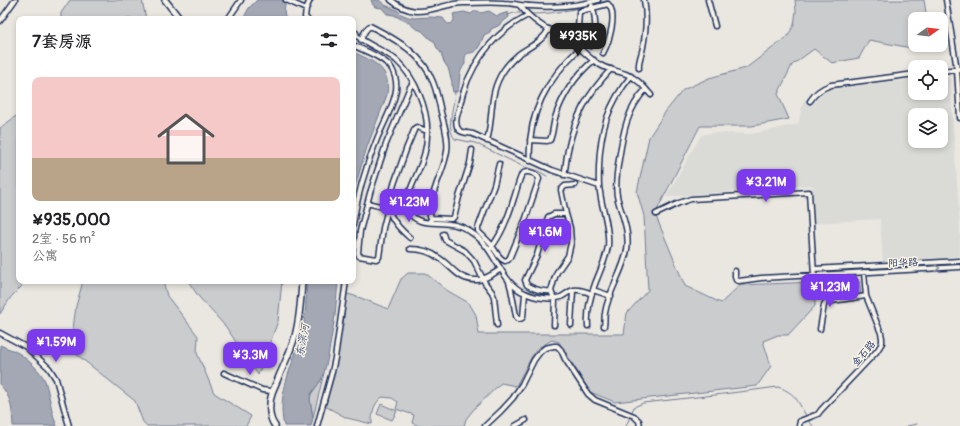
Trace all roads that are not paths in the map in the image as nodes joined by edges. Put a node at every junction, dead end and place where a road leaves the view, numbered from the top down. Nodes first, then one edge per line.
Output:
1 (15, 0) edge
2 (164, 0) edge
3 (241, 0) edge
4 (286, 0) edge
5 (310, 0) edge
6 (390, 0) edge
7 (527, 0) edge
8 (598, 0) edge
9 (644, 0) edge
10 (708, 0) edge
11 (946, 0) edge
12 (590, 2) junction
13 (518, 4) junction
14 (526, 6) junction
15 (593, 8) junction
16 (306, 9) junction
17 (528, 15) junction
18 (177, 16) edge
19 (230, 16) edge
20 (305, 16) edge
21 (0, 21) edge
22 (715, 26) dead end
23 (549, 29) junction
24 (356, 37) edge
25 (575, 37) dead end
26 (361, 40) junction
27 (590, 46) dead end
28 (356, 47) edge
29 (580, 48) junction
30 (603, 53) dead end
31 (594, 60) junction
32 (639, 68) dead end
33 (611, 69) junction
34 (958, 69) edge
35 (948, 70) edge
36 (908, 75) edge
37 (630, 76) junction
38 (413, 83) junction
39 (646, 89) junction
40 (651, 95) dead end
41 (810, 102) dead end
42 (960, 118) edge
43 (427, 131) junction
44 (530, 140) junction
45 (487, 141) junction
46 (472, 150) dead end
47 (530, 161) junction
48 (499, 164) dead end
49 (564, 175) junction
50 (575, 185) dead end
51 (599, 186) junction
52 (367, 202) junction
53 (356, 205) edge
54 (388, 208) junction
55 (566, 214) junction
56 (656, 214) dead end
57 (431, 220) junction
58 (443, 234) dead end
59 (410, 238) dead end
60 (491, 248) junction
61 (410, 249) dead end
62 (960, 261) edge
63 (960, 267) edge
64 (501, 269) junction
65 (814, 269) junction
66 (735, 271) dead end
67 (864, 272) junction
68 (827, 274) junction
69 (814, 275) junction
70 (483, 279) junction
71 (508, 280) junction
72 (302, 284) edge
73 (346, 284) edge
74 (551, 291) junction
75 (573, 291) junction
76 (593, 292) junction
77 (525, 294) junction
78 (828, 295) junction
79 (611, 296) junction
80 (866, 296) junction
81 (554, 298) junction
82 (571, 324) dead end
83 (497, 325) dead end
84 (554, 325) dead end
85 (588, 326) dead end
86 (604, 326) dead end
87 (820, 329) dead end
88 (0, 333) edge
89 (224, 373) dead end
90 (272, 392) junction
91 (526, 420) dead end
92 (69, 426) edge
93 (274, 426) edge
94 (317, 426) edge
95 (485, 426) edge
96 (515, 426) edge
97 (640, 426) edge
98 (799, 426) edge

1 - 21 street
2 - 18 street
3 - 19 street
4 - 16 street
5 - 16 street
6 - 13 street
7 - 14 street
8 - 12 street
9 - 32 street
10 - 22 street
11 - 34 street
12 - 14 street
12 - 15 street
13 - 14 street
13 - 17 street
15 - 25 street
15 - 27 street
15 - 30 street
16 - 20 street
17 - 23 street
17 - 45 street
23 - 29 street
23 - 45 street
24 - 26 street
26 - 38 street
26 - 57 street
28 - 53 street
29 - 31 street
29 - 44 street
31 - 33 street
31 - 44 street
33 - 37 street
33 - 49 street
34 - 35 street
34 - 42 street
36 - 41 street
37 - 39 street
37 - 51 street
38 - 43 street
38 - 52 street
39 - 40 street
39 - 79 street
43 - 54 street
43 - 57 street
44 - 47 street
45 - 47 street
46 - 57 street
47 - 49 street
48 - 60 street
49 - 51 street
50 - 55 street
51 - 76 street
52 - 54 street
52 - 54 street
54 - 59 street
55 - 74 street
55 - 74 street
56 - 65 street
57 - 60 street
58 - 70 street
60 - 60 street
60 - 64 street
61 - 70 street
62 - 65 street, 阳华路
67 -> 63 street, 阳华路
64 - 70 street
64 - 71 street
65 - 69 street
66 - 69 street, 阳华路
67 - 68 street, 阳华路
67 - 80 street, 金石路
68 - 69 street, 阳华路
68 - 78 street
70 - 83 street
71 - 77 street
71 - 77 street
72 - 90 street
73 - 94 street
74 - 81 street
75 - 76 street
75 - 81 street
75 - 82 street
76 - 79 street
76 - 85 street
77 - 81 street
78 - 80 street
78 - 87 street
79 - 86 street
80 - 98 street, 金石路
81 - 84 street
88 - 92 street
89 - 90 street
90 - 93 street
91 - 96 street
95 - 97 street

